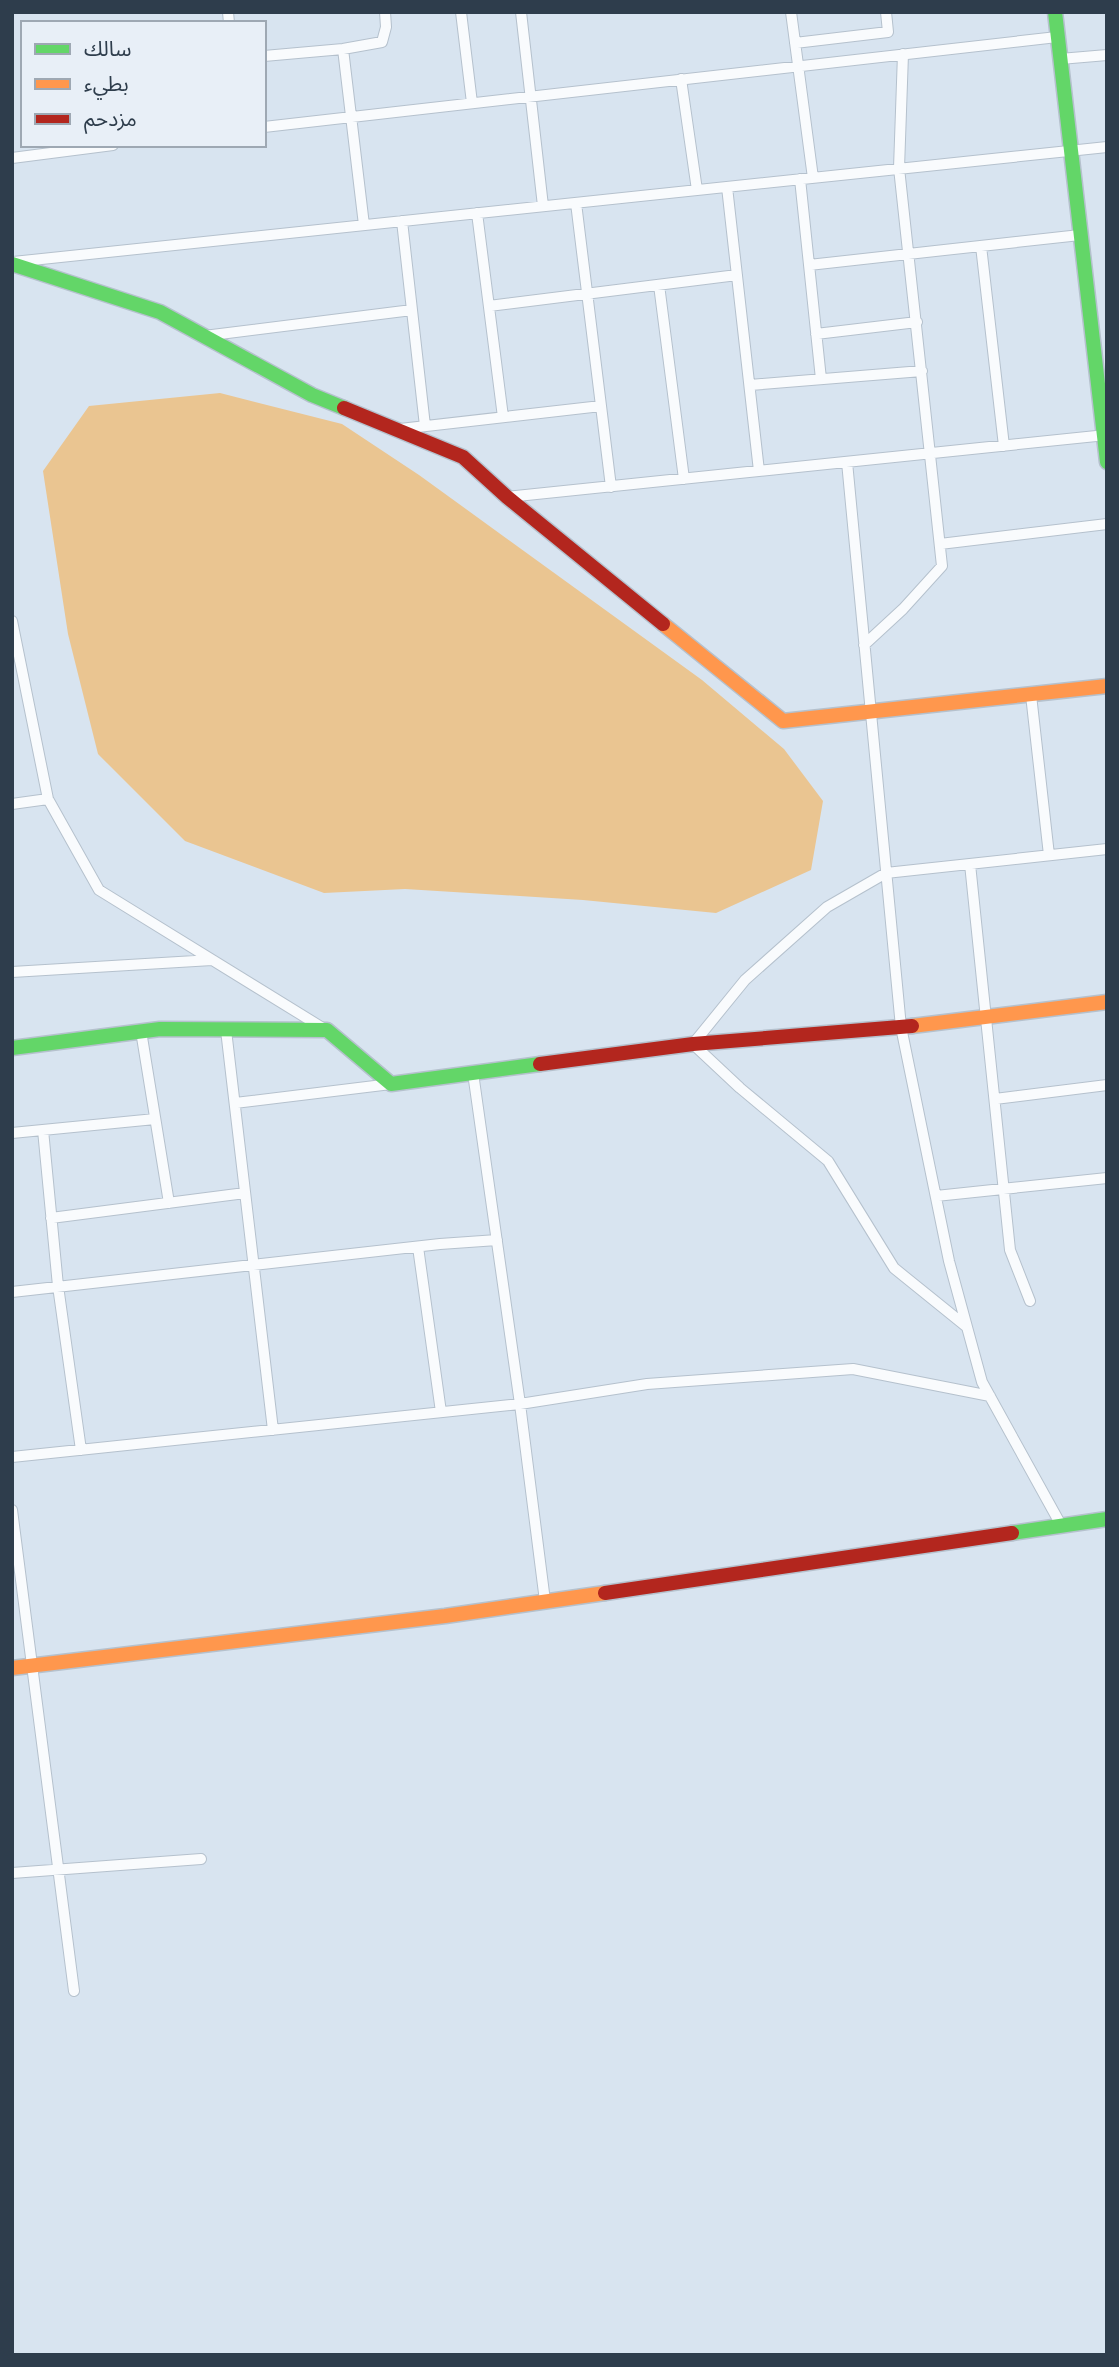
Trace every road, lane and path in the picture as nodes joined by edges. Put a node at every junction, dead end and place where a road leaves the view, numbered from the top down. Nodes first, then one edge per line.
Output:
1 (385, 12) edge
2 (460, 12) edge
3 (521, 12) edge
4 (791, 12) edge
5 (886, 12) edge
6 (1055, 12) edge
7 (1057, 37) junction
8 (795, 43) junction
9 (343, 49) junction
10 (903, 54) junction
11 (1107, 55) edge
12 (266, 56) edge
13 (1060, 59) junction
14 (798, 65) junction
15 (681, 79) junction
16 (531, 96) junction
17 (472, 103) junction
18 (351, 116) junction
19 (266, 127) edge
20 (1107, 146) edge
21 (97, 147) edge
22 (1070, 150) junction
23 (12, 158) edge
24 (899, 168) junction
25 (813, 178) junction
26 (800, 179) junction
27 (727, 187) junction
28 (697, 190) junction
29 (576, 203) junction
30 (543, 206) junction
31 (477, 213) junction
32 (402, 221) junction
33 (365, 225) junction
34 (1080, 235) junction
35 (981, 246) junction
36 (909, 254) junction
37 (12, 263) edge
38 (809, 265) junction
39 (737, 275) junction
40 (659, 285) junction
41 (587, 294) junction
42 (489, 306) junction
43 (412, 310) junction
44 (917, 322) junction
45 (816, 334) junction
46 (203, 336) junction
47 (1099, 338) edge
48 (922, 371) junction
49 (821, 379) junction
50 (750, 385) junction
51 (601, 406) junction
52 (503, 417) junction
53 (425, 426) junction
54 (396, 430) junction
55 (1105, 435) edge
56 (1003, 446) junction
57 (931, 453) junction
58 (846, 462) junction
59 (1107, 462) edge
60 (759, 471) junction
61 (684, 479) junction
62 (611, 487) junction
63 (507, 498) junction
64 (1107, 524) edge
65 (940, 544) junction
66 (12, 621) edge
67 (14, 638) edge
68 (864, 645) junction
69 (1107, 687) edge
70 (1031, 695) junction
71 (871, 711) junction
72 (48, 799) junction
73 (12, 804) edge
74 (1107, 849) edge
75 (1049, 855) junction
76 (970, 864) junction
77 (886, 873) junction
78 (212, 960) junction
79 (12, 972) edge
80 (1107, 1002) edge
81 (986, 1017) junction
82 (901, 1027) junction
83 (226, 1030) junction
84 (141, 1031) junction
85 (327, 1031) junction
86 (693, 1044) junction
87 (12, 1048) edge
88 (473, 1073) junction
89 (391, 1083) junction
90 (1107, 1085) edge
91 (995, 1099) junction
92 (235, 1103) junction
93 (155, 1119) junction
94 (43, 1130) junction
95 (12, 1133) edge
96 (1107, 1178) edge
97 (1004, 1189) junction
98 (245, 1193) junction
99 (936, 1196) junction
100 (169, 1203) junction
101 (51, 1218) junction
102 (497, 1240) junction
103 (418, 1247) junction
104 (254, 1265) junction
105 (58, 1286) junction
106 (12, 1292) edge
107 (1030, 1301) dead end
108 (967, 1327) junction
109 (990, 1395) junction
110 (520, 1404) junction
111 (441, 1412) junction
112 (273, 1430) junction
113 (81, 1450) junction
114 (12, 1457) edge
115 (12, 1510) edge
116 (1107, 1519) edge
117 (1061, 1525) junction
118 (14, 1531) edge
119 (545, 1601) junction
120 (33, 1666) junction
121 (12, 1668) edge
122 (201, 1859) dead end
123 (58, 1870) junction
124 (12, 1873) edge
125 (74, 1991) dead end

1 - 9 street
2 - 17 street
3 - 16 street
4 - 8 street
5 - 8 street
6 - 7 street
7 - 10 street
7 - 13 street
8 - 14 street
9 - 12 street
9 - 18 street
10 - 14 street
10 - 24 street
11 - 13 street
13 - 22 street
14 - 15 street
14 - 25 street
15 - 16 street
15 - 28 street
16 - 17 street
16 - 30 street
17 - 18 street
18 - 19 street
18 - 33 street
20 - 22 street
21 - 23 street
22 - 24 street
22 - 34 street
24 - 25 street
24 - 36 street
25 - 26 street
26 - 27 street
26 - 38 street
27 - 28 street
27 - 39 street
28 - 29 street
29 - 30 street
29 - 41 street
30 - 31 street
31 - 32 street
31 - 42 street
32 - 33 street
32 - 43 street
33 - 37 street
34 - 35 street
34 - 47 street
35 - 36 street
35 - 56 street
36 - 38 street
36 - 44 street
37 - 46 street
38 - 45 street
39 - 40 street
39 - 50 street
40 - 41 street
40 - 61 street
41 - 42 street
41 - 51 street
42 - 52 street
43 - 46 street
43 - 53 street
44 - 45 street
44 - 48 street
45 - 49 street
46 - 54 street
47 - 55 street
48 - 49 street
48 - 57 street
49 - 50 street
50 - 60 street
51 - 52 street
51 - 62 street
52 - 53 street
53 - 54 street
54 - 63 street
55 - 56 street
55 - 59 street
56 - 57 street
57 - 58 street
57 - 65 street
58 - 60 street
58 - 68 street
60 - 61 street
61 - 62 street
62 - 63 street
63 - 71 street
64 - 65 street
65 - 68 street
66 - 67 street
67 - 72 street
68 - 71 street
69 - 70 street
70 - 71 street
70 - 75 street
71 - 77 street
72 - 73 street
72 - 78 street
74 - 75 street
75 - 76 street
76 - 77 street
76 - 81 street
77 - 82 street
77 - 86 street
78 - 79 street
78 - 85 street
80 - 81 street
81 - 82 street
81 - 91 street
82 - 86 street
82 - 99 street
83 - 84 street
83 - 85 street
83 - 92 street
84 - 87 street
84 - 93 street
85 - 89 street
86 - 88 street
86 - 108 street
88 - 89 street
88 - 102 street
89 - 92 street
90 - 91 street
91 - 97 street
92 - 98 street
93 - 94 street
93 - 100 street
94 - 95 street
94 - 101 street
96 - 97 street
97 - 99 street
97 - 107 street
98 - 100 street
98 - 104 street
99 - 108 street
100 - 101 street
101 - 105 street
102 - 103 street
102 - 110 street
103 - 104 street
103 - 111 street
104 - 105 street
104 - 112 street
105 - 106 street
105 - 113 street
108 - 109 street
109 - 110 street
109 - 117 street
110 - 111 street
110 - 119 street
111 - 112 street
112 - 113 street
113 - 114 street
115 - 118 street
116 - 117 street
117 - 119 street
118 - 120 street
119 - 120 street
120 - 121 street
120 - 123 street
122 - 123 street
123 - 124 street
123 - 125 street

